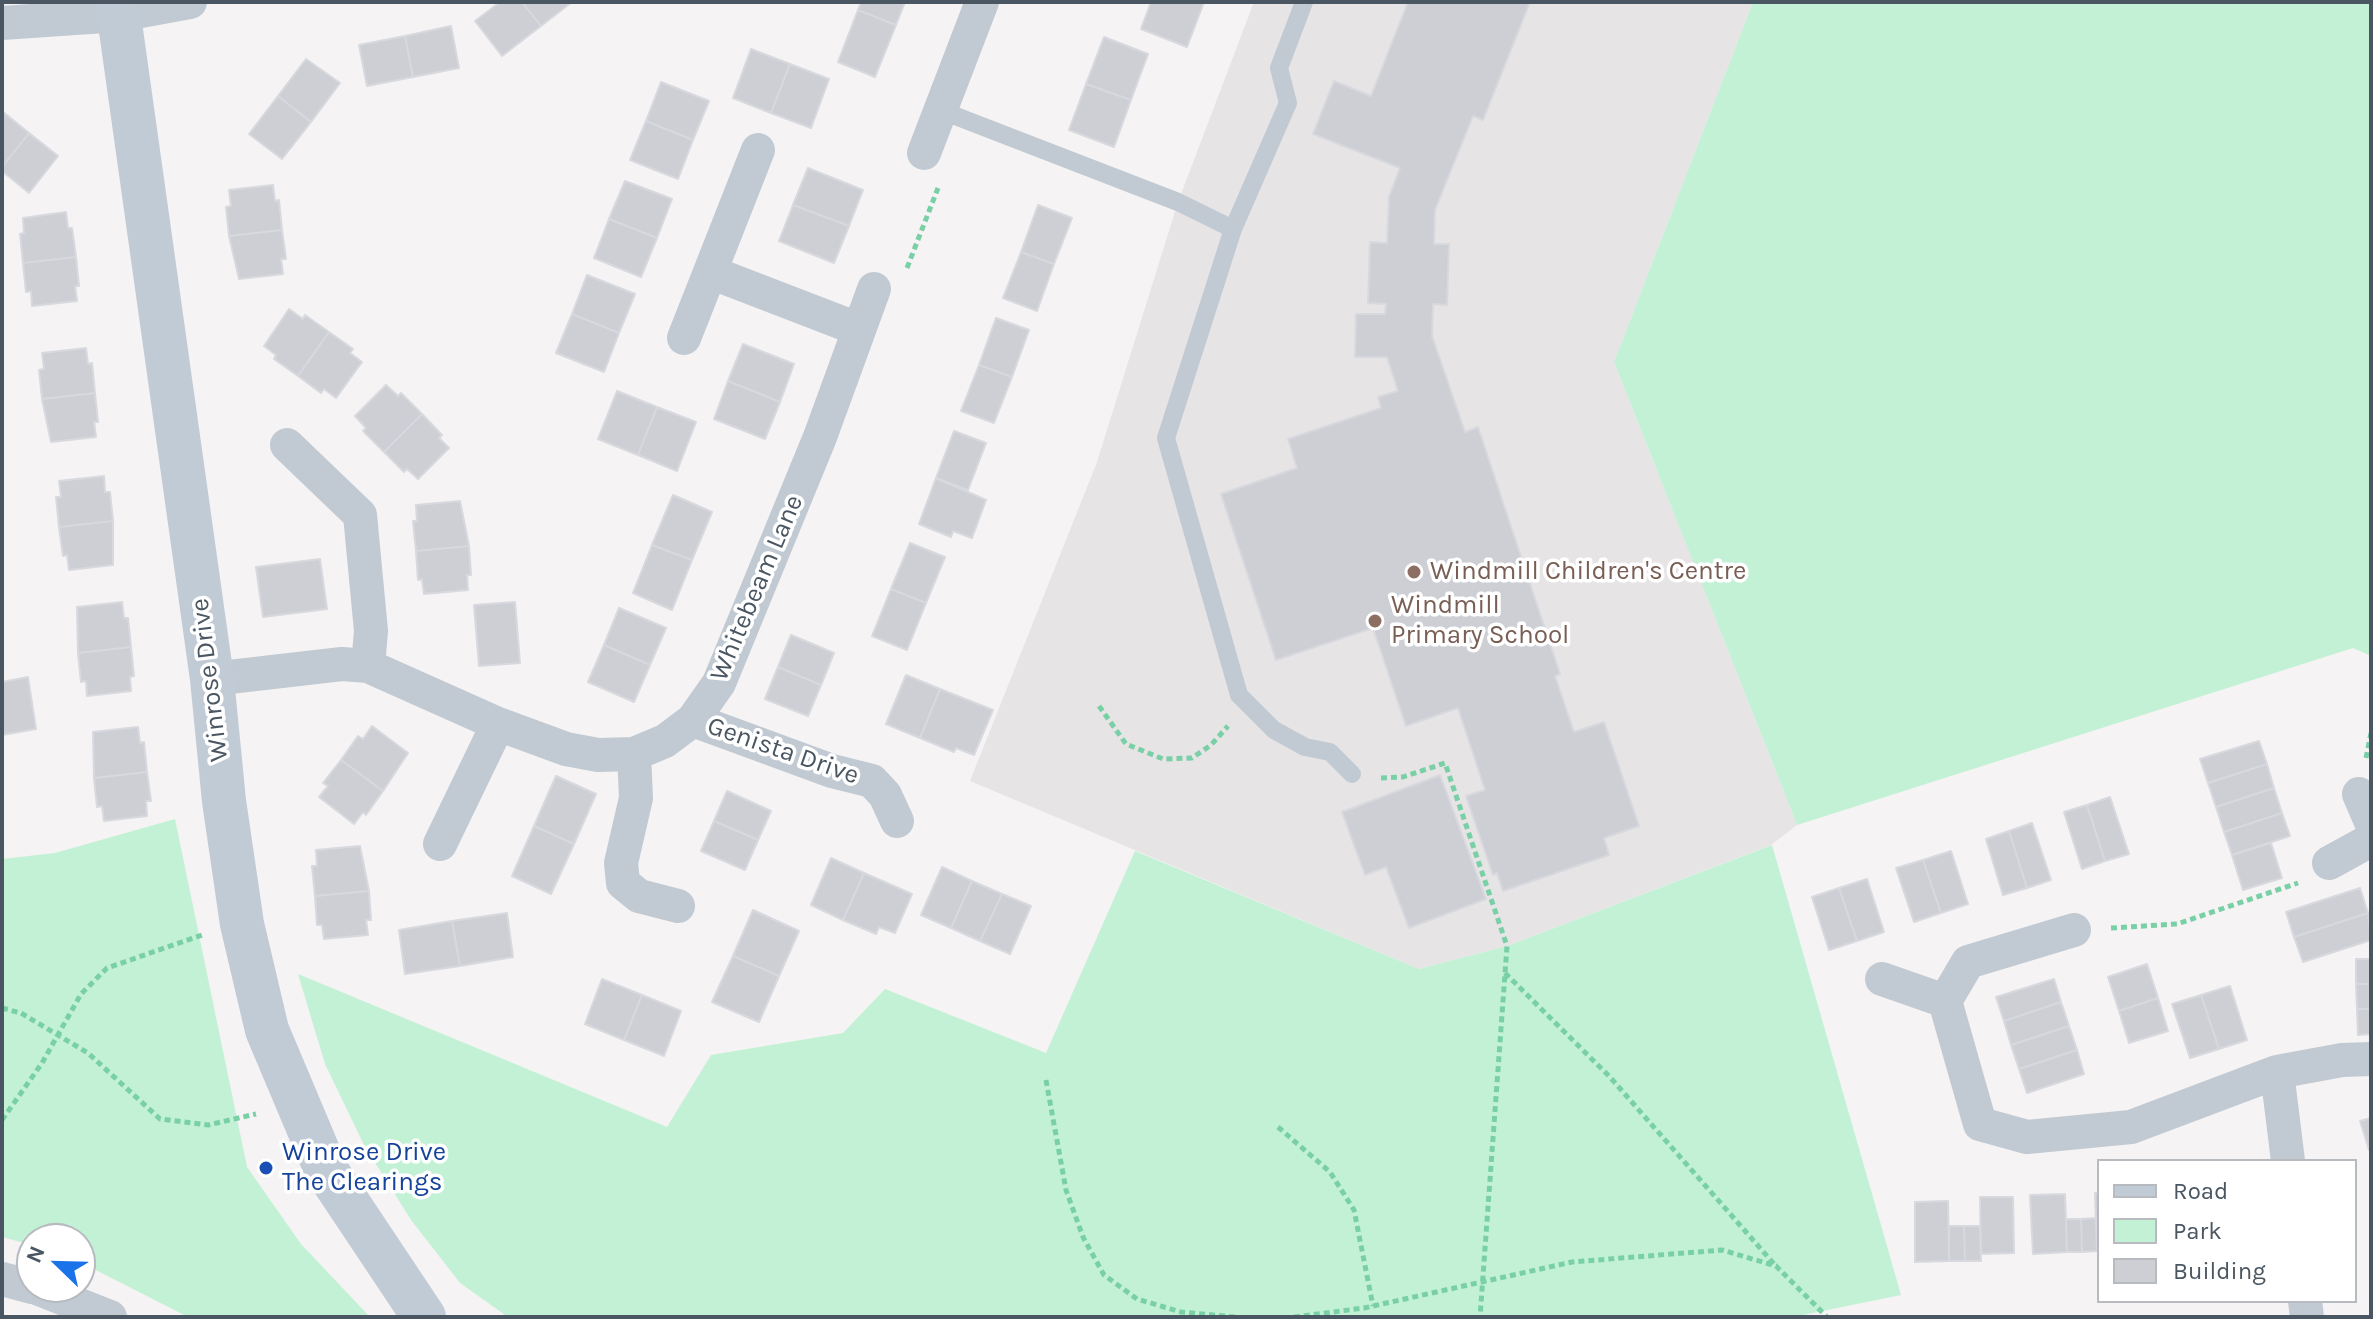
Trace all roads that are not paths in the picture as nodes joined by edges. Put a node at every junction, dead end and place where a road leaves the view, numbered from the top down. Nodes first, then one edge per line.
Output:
1 (190, 2) edge
2 (982, 2) edge
3 (1304, 2) edge
4 (118, 8) edge
5 (2, 23) edge
6 (940, 110) junction
7 (758, 150) dead end
8 (924, 153) road end
9 (1233, 229) junction
10 (710, 272) junction
11 (874, 289) road end
12 (858, 329) junction
13 (684, 338) dead end
14 (287, 445) dead end
15 (368, 666) junction
16 (212, 679) junction
17 (693, 720) junction
18 (498, 724) junction
19 (634, 754) junction
20 (1352, 774) road end
21 (897, 821) dead end
22 (2371, 840) edge
23 (440, 844) dead end
24 (2329, 863) road end
25 (678, 906) dead end
26 (2074, 930) road end
27 (1882, 979) dead end
28 (1945, 1001) junction
29 (2371, 1059) edge
30 (2277, 1072) junction
31 (2288, 1159) edge
32 (74, 1303) edge
33 (110, 1317) edge
34 (424, 1317) edge

1 - 4 street
2 - 6 street
3 - 9 lane
4 - 5 street
4 - 16 street, Winrose Drive
6 - 8 street
6 - 9 lane
7 - 10 street
9 - 20 lane
10 - 12 street
10 - 13 street
11 - 12 street, Whitebeam Lane
12 - 17 street, Whitebeam Lane
14 - 15 street
15 - 16 street, Whitebeam Lane
15 - 18 street, Whitebeam Lane
16 - 34 street, Winrose Drive
17 - 19 street, Whitebeam Lane
17 - 21 street, Genista Drive
18 - 19 street, Whitebeam Lane
18 - 23 street
19 - 25 street
22 - 24 street
26 - 28 street
27 - 28 street
28 - 30 street
29 - 30 street
30 - 31 street
32 - 33 street

